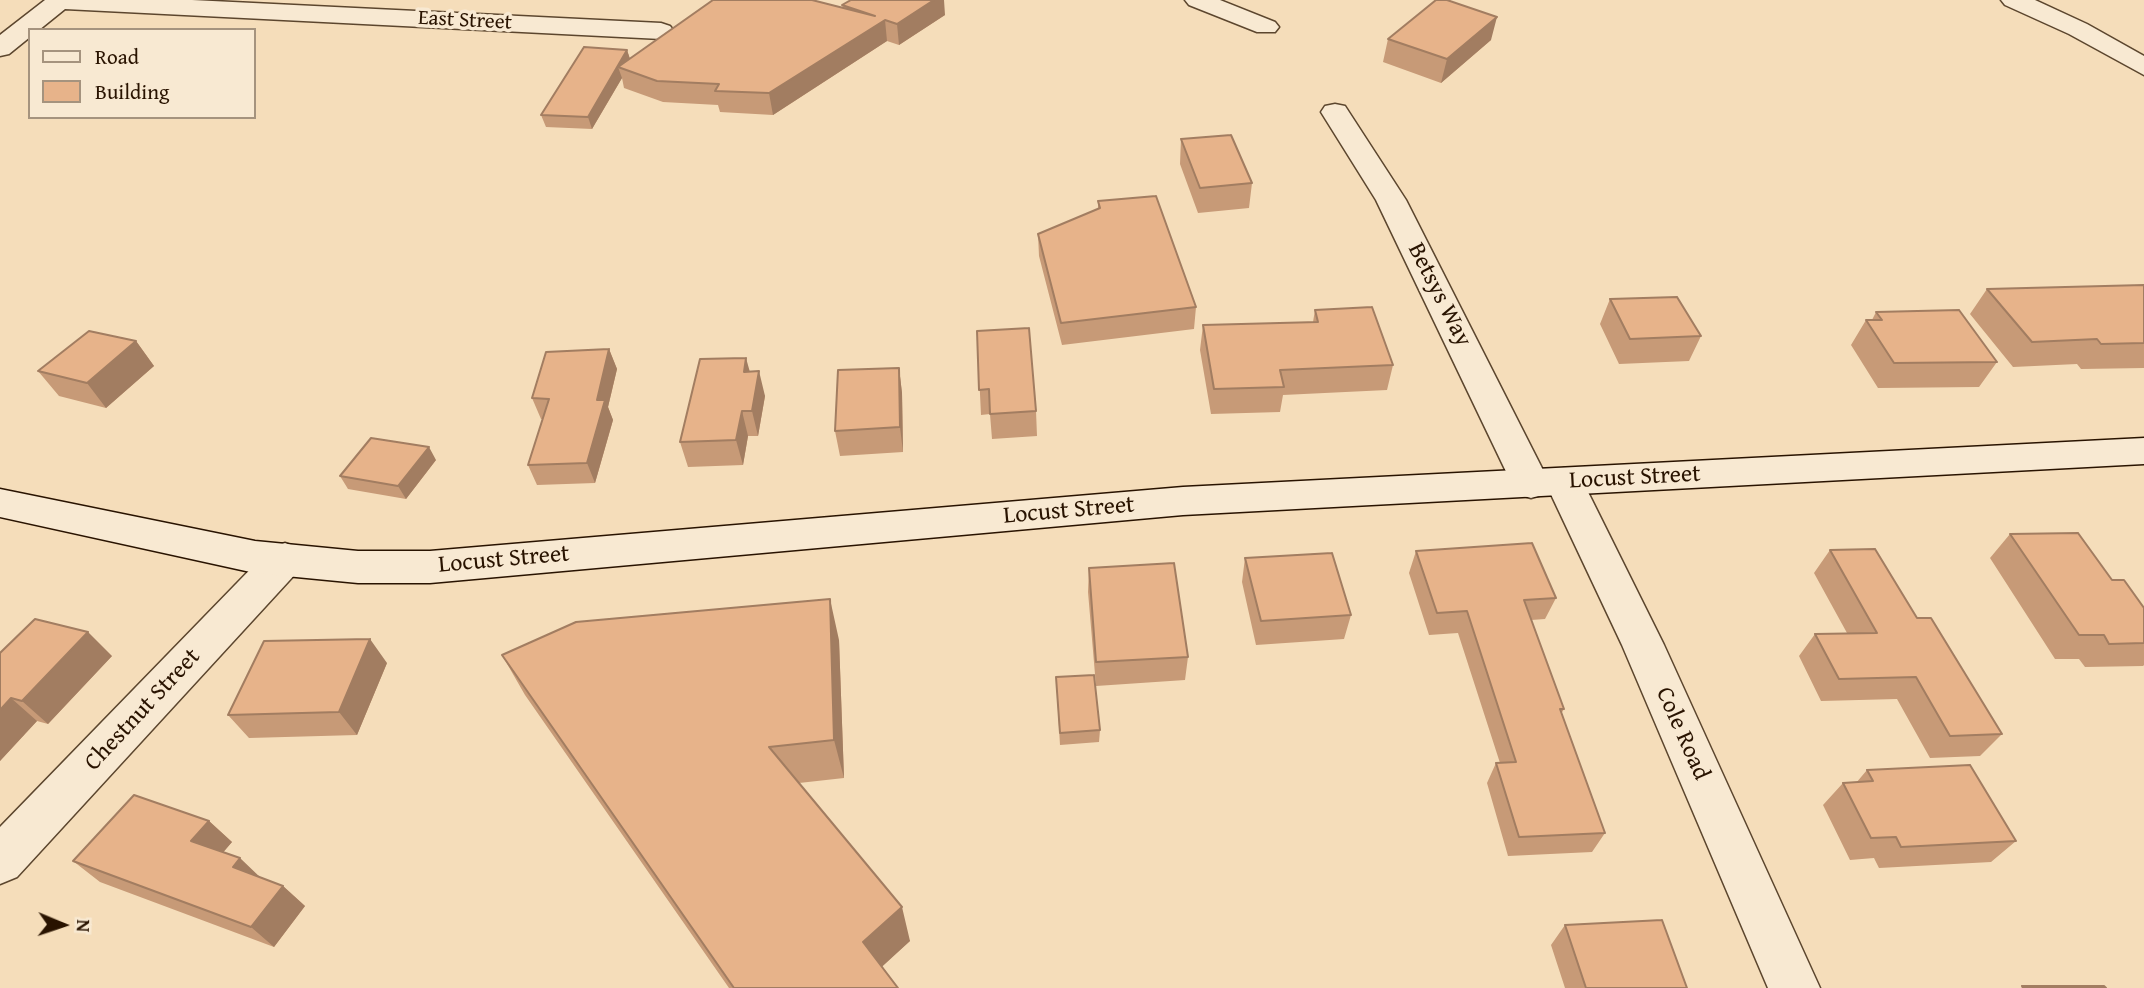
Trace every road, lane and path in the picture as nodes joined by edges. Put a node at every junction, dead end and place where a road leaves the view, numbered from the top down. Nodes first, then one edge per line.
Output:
1 (61, 0) edge
2 (412, 0) edge
3 (1198, 0) edge
4 (2014, 0) edge
5 (365, 16) junction
6 (1266, 27) dead end
7 (661, 32) dead end
8 (0, 48) edge
9 (2144, 67) edge
10 (1335, 112) dead end
11 (2144, 451) edge
12 (1548, 483) junction
13 (0, 503) edge
14 (285, 559) junction
15 (0, 861) edge
16 (1794, 988) edge

1 - 5 street, East Street
1 - 8 street
2 - 5 street
3 - 6 street
4 - 9 street
5 - 7 street, East Street
10 - 12 street, Betsys Way
11 - 12 street, Locust Street
12 - 14 street, Locust Street
12 - 16 street, Cole Road
13 - 14 street, Locust Street
14 - 15 street, Chestnut Street

